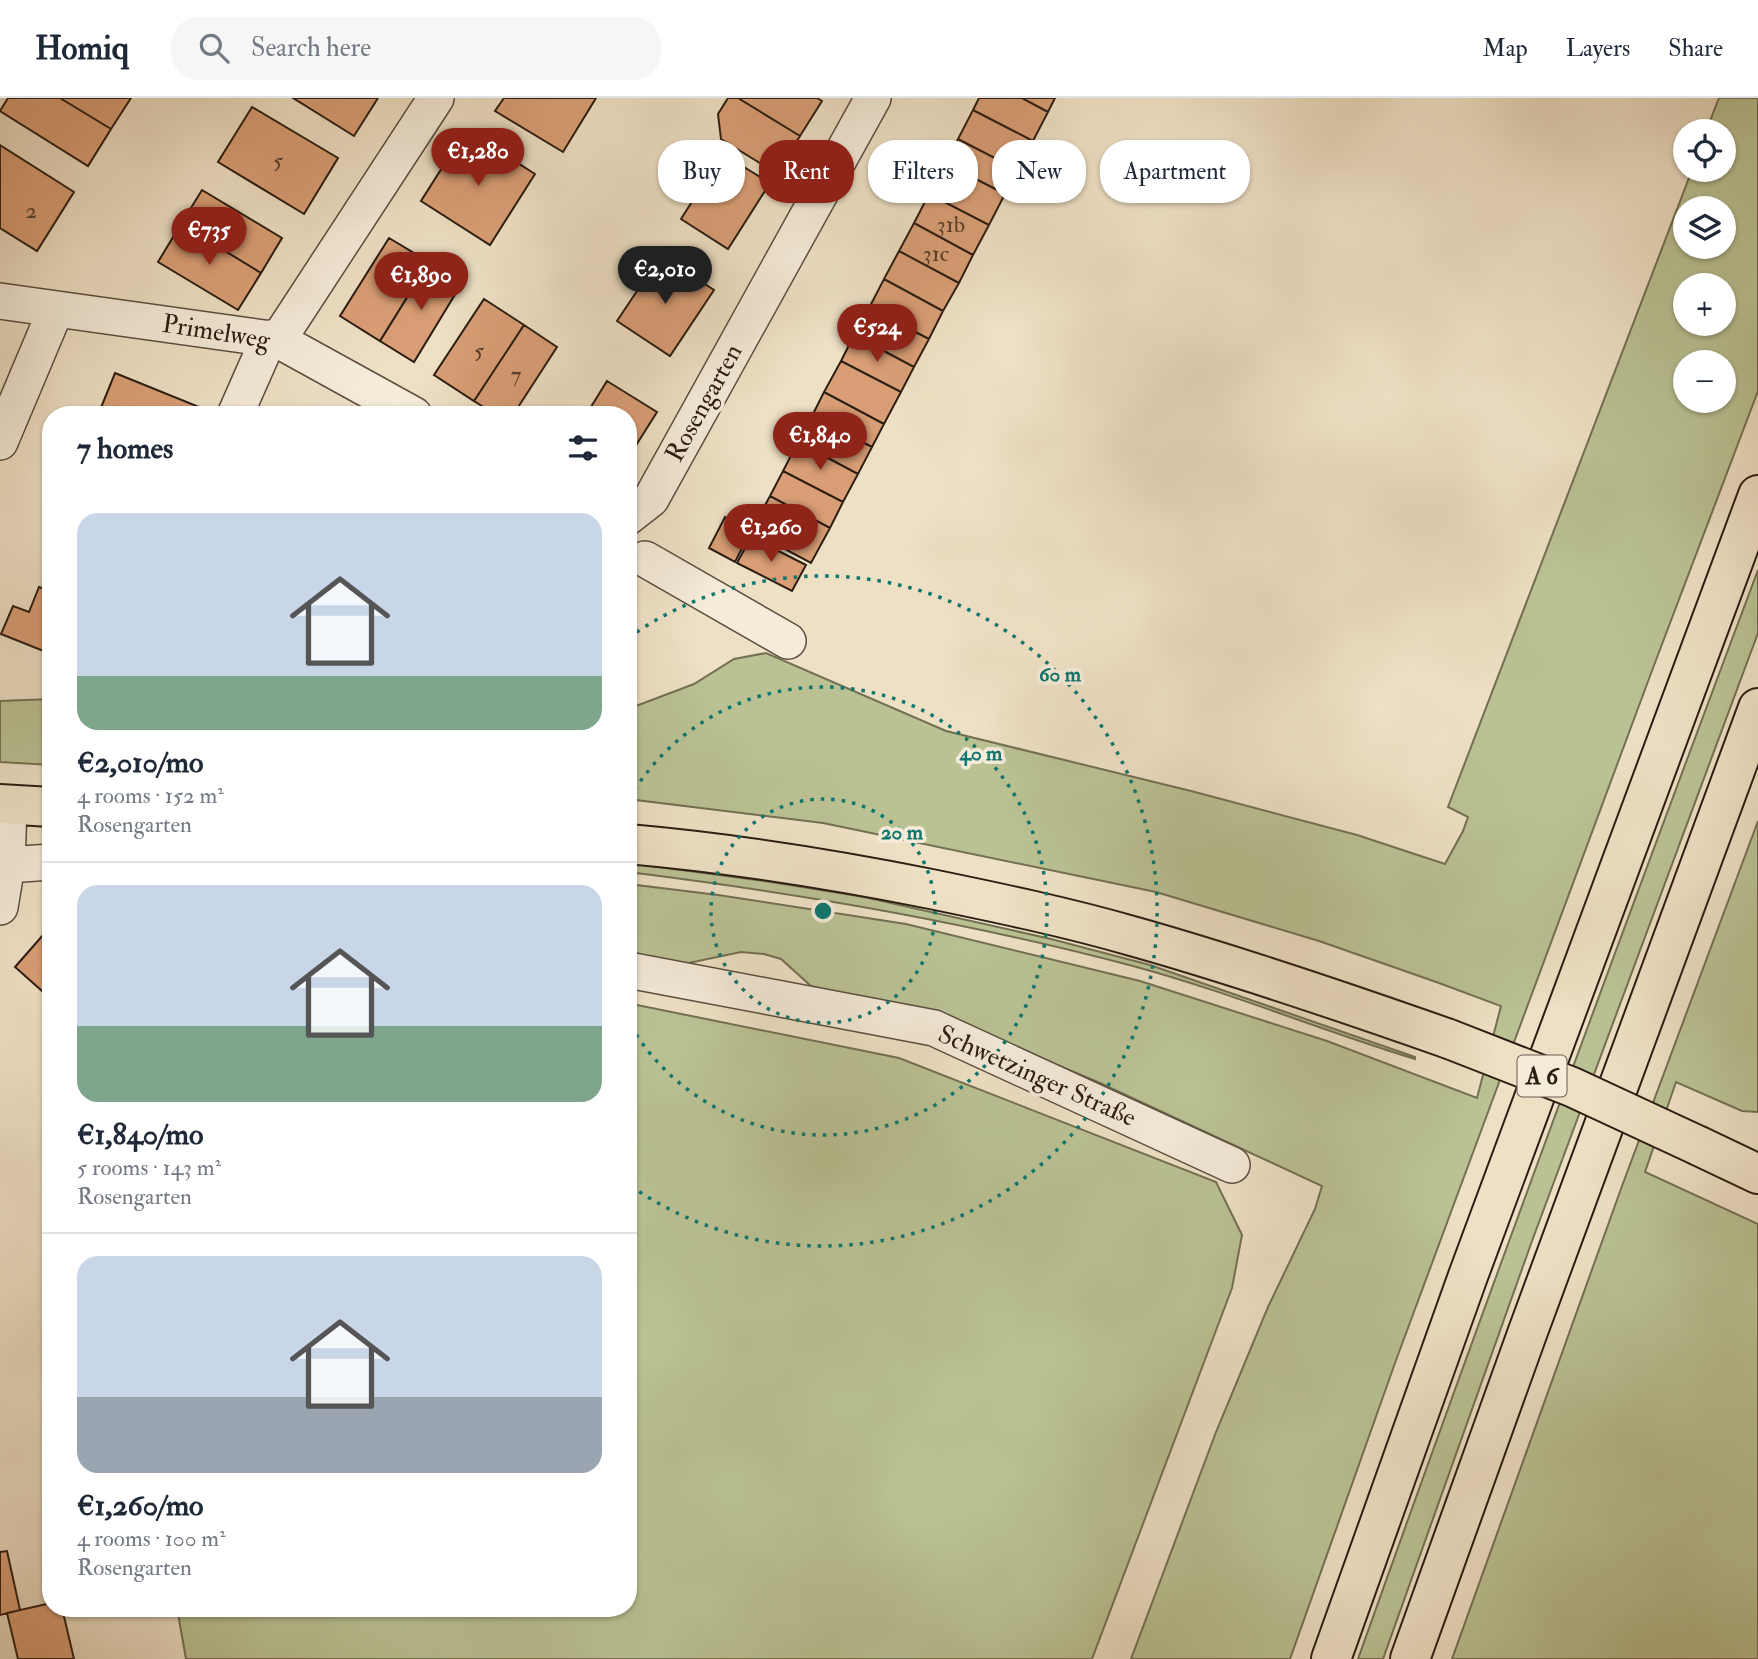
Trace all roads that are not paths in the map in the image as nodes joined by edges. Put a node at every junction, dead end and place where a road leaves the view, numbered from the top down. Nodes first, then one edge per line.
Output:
1 (436, 98) edge
2 (873, 98) edge
3 (0, 301) edge
4 (56, 309) junction
5 (273, 339) junction
6 (240, 406) edge
7 (397, 406) edge
8 (0, 442) edge
9 (1758, 495) edge
10 (637, 510) edge
11 (645, 559) dead end
12 (788, 641) dead end
13 (1758, 708) edge
14 (5, 805) edge
15 (42, 807) edge
16 (637, 845) edge
17 (42, 863) edge
18 (7, 865) junction
19 (0, 907) edge
20 (637, 972) edge
21 (1232, 1165) dead end
22 (1758, 1174) edge
23 (1331, 1659) edge
24 (1410, 1659) edge

1 - 5 street
2 - 10 street, Rosengarten
3 - 4 street, Primelweg
4 - 5 street, Primelweg
4 - 8 street
5 - 6 street
5 - 7 street, Primelweg
9 - 23 main road, A 6
11 - 12 street
13 - 24 main road
14 - 15 main road
14 - 18 street
16 - 22 main road, bridge
17 - 18 street
18 - 19 street
20 - 21 street, Schwetzinger Straße

